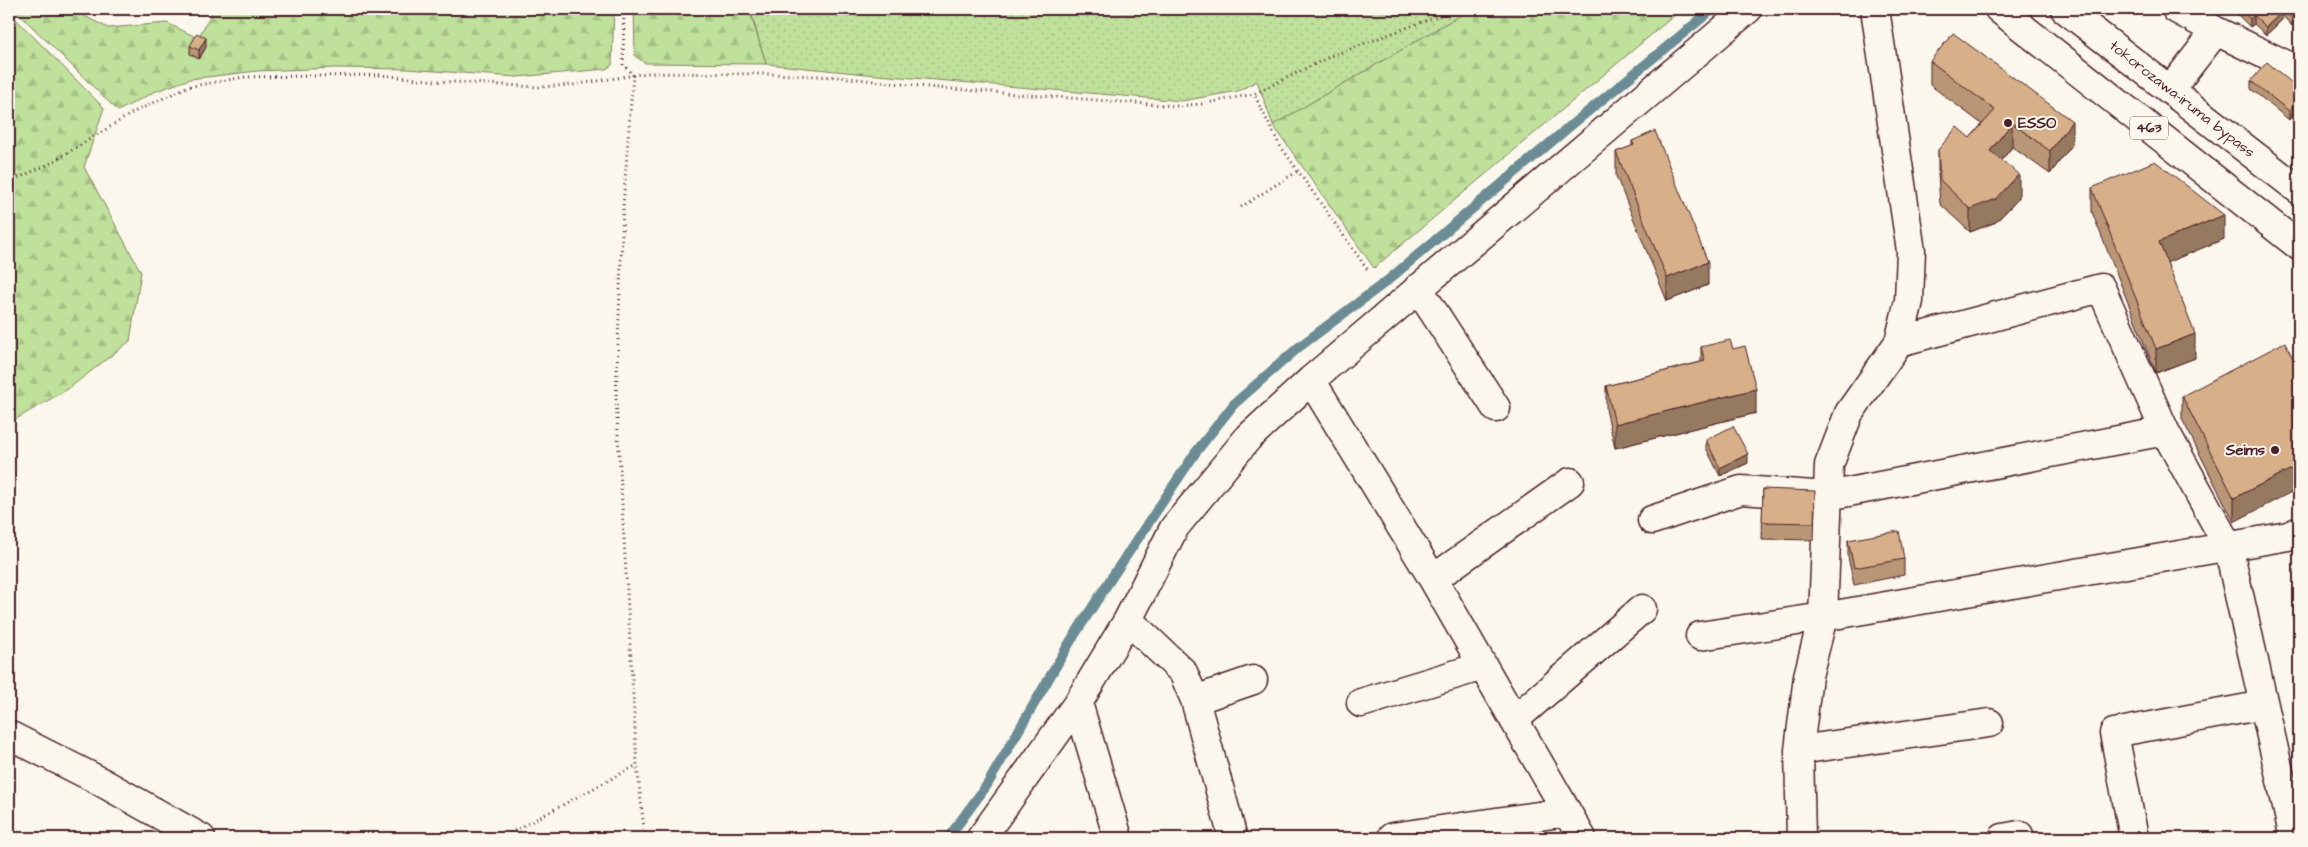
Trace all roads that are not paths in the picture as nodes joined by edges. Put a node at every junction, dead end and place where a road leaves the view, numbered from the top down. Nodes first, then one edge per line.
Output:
1 (1748, 9) edge
2 (1875, 9) edge
3 (1999, 9) edge
4 (2065, 9) edge
5 (2176, 9) edge
6 (2216, 31) junction
7 (2296, 64) edge
8 (2170, 90) junction
9 (2299, 190) edge
10 (2299, 246) edge
11 (1418, 288) junction
12 (1899, 342) junction
13 (1311, 380) junction
14 (1496, 408) dead end
15 (2165, 431) junction
16 (1570, 482) dead end
17 (1828, 496) junction
18 (1652, 520) dead end
19 (2299, 531) edge
20 (2228, 546) junction
21 (1433, 579) junction
22 (1642, 609) dead end
23 (1823, 617) junction
24 (1128, 620) junction
25 (1700, 636) dead end
26 (1483, 666) junction
27 (1253, 680) dead end
28 (1195, 700) junction
29 (1361, 703) dead end
30 (1078, 704) junction
31 (2264, 705) junction
32 (1514, 720) junction
33 (1989, 723) dead end
34 (9, 735) edge
35 (1800, 750) junction
36 (1567, 812) junction
37 (1392, 837) dead end
38 (201, 838) edge
39 (981, 838) edge
40 (1118, 838) edge
41 (1233, 838) edge
42 (1582, 838) edge
43 (1801, 838) edge
44 (2003, 838) edge
45 (2020, 838) edge
46 (2134, 838) edge
47 (2294, 838) edge

1 - 11 main road
2 - 12 main road
3 - 10 main road, 463
4 - 8 main road, tokorozawa-iruma bypass / 463
5 - 6 main road
6 - 7 main road
6 - 8 main road
8 - 9 main road, tokorozawa-iruma bypass / 463
11 - 13 main road
11 - 14 main road
12 - 15 main road
12 - 17 main road
13 - 21 main road
13 - 24 main road
15 - 17 main road
15 - 20 main road
16 - 21 main road
17 - 18 main road
17 - 23 main road
19 - 20 main road
20 - 23 main road
20 - 31 main road
21 - 26 main road
22 - 32 main road
23 - 25 main road
23 - 35 main road
24 - 28 main road
24 - 30 main road
26 - 29 main road
26 - 32 main road
27 - 28 main road
28 - 41 main road
30 - 39 main road
30 - 40 main road
31 - 46 main road
31 - 47 main road
32 - 36 main road
33 - 35 main road
34 - 38 main road
35 - 43 main road
36 - 37 main road
36 - 42 main road
44 - 45 main road

